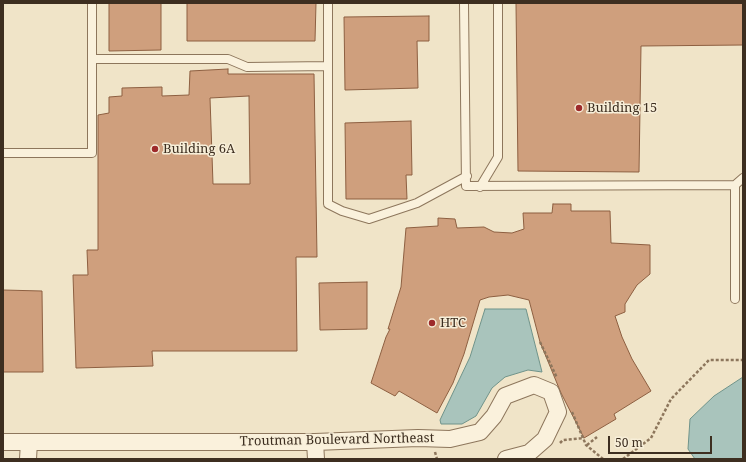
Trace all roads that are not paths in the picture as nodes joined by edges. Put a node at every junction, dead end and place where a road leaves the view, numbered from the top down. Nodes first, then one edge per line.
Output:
1 (92, 3) edge
2 (328, 3) edge
3 (464, 3) edge
4 (498, 3) edge
5 (92, 59) junction
6 (328, 66) junction
7 (3, 153) edge
8 (467, 176) junction
9 (743, 178) edge
10 (735, 185) junction
11 (480, 187) junction
12 (735, 299) dead end
13 (3, 442) edge
14 (29, 442) junction
15 (315, 442) junction
16 (28, 459) edge
17 (316, 459) edge
18 (506, 459) edge

1 - 5 lane
2 - 6 lane
3 - 8 lane
4 - 11 lane
5 - 6 lane
5 - 7 lane
6 - 8 lane
8 - 11 lane
9 - 10 lane
10 - 11 lane
10 - 12 lane
13 - 14 street, Troutman Boulevard Northeast
14 - 15 street, Troutman Boulevard Northeast
14 - 16 street
15 - 17 street
15 - 18 street, Troutman Boulevard Northeast

